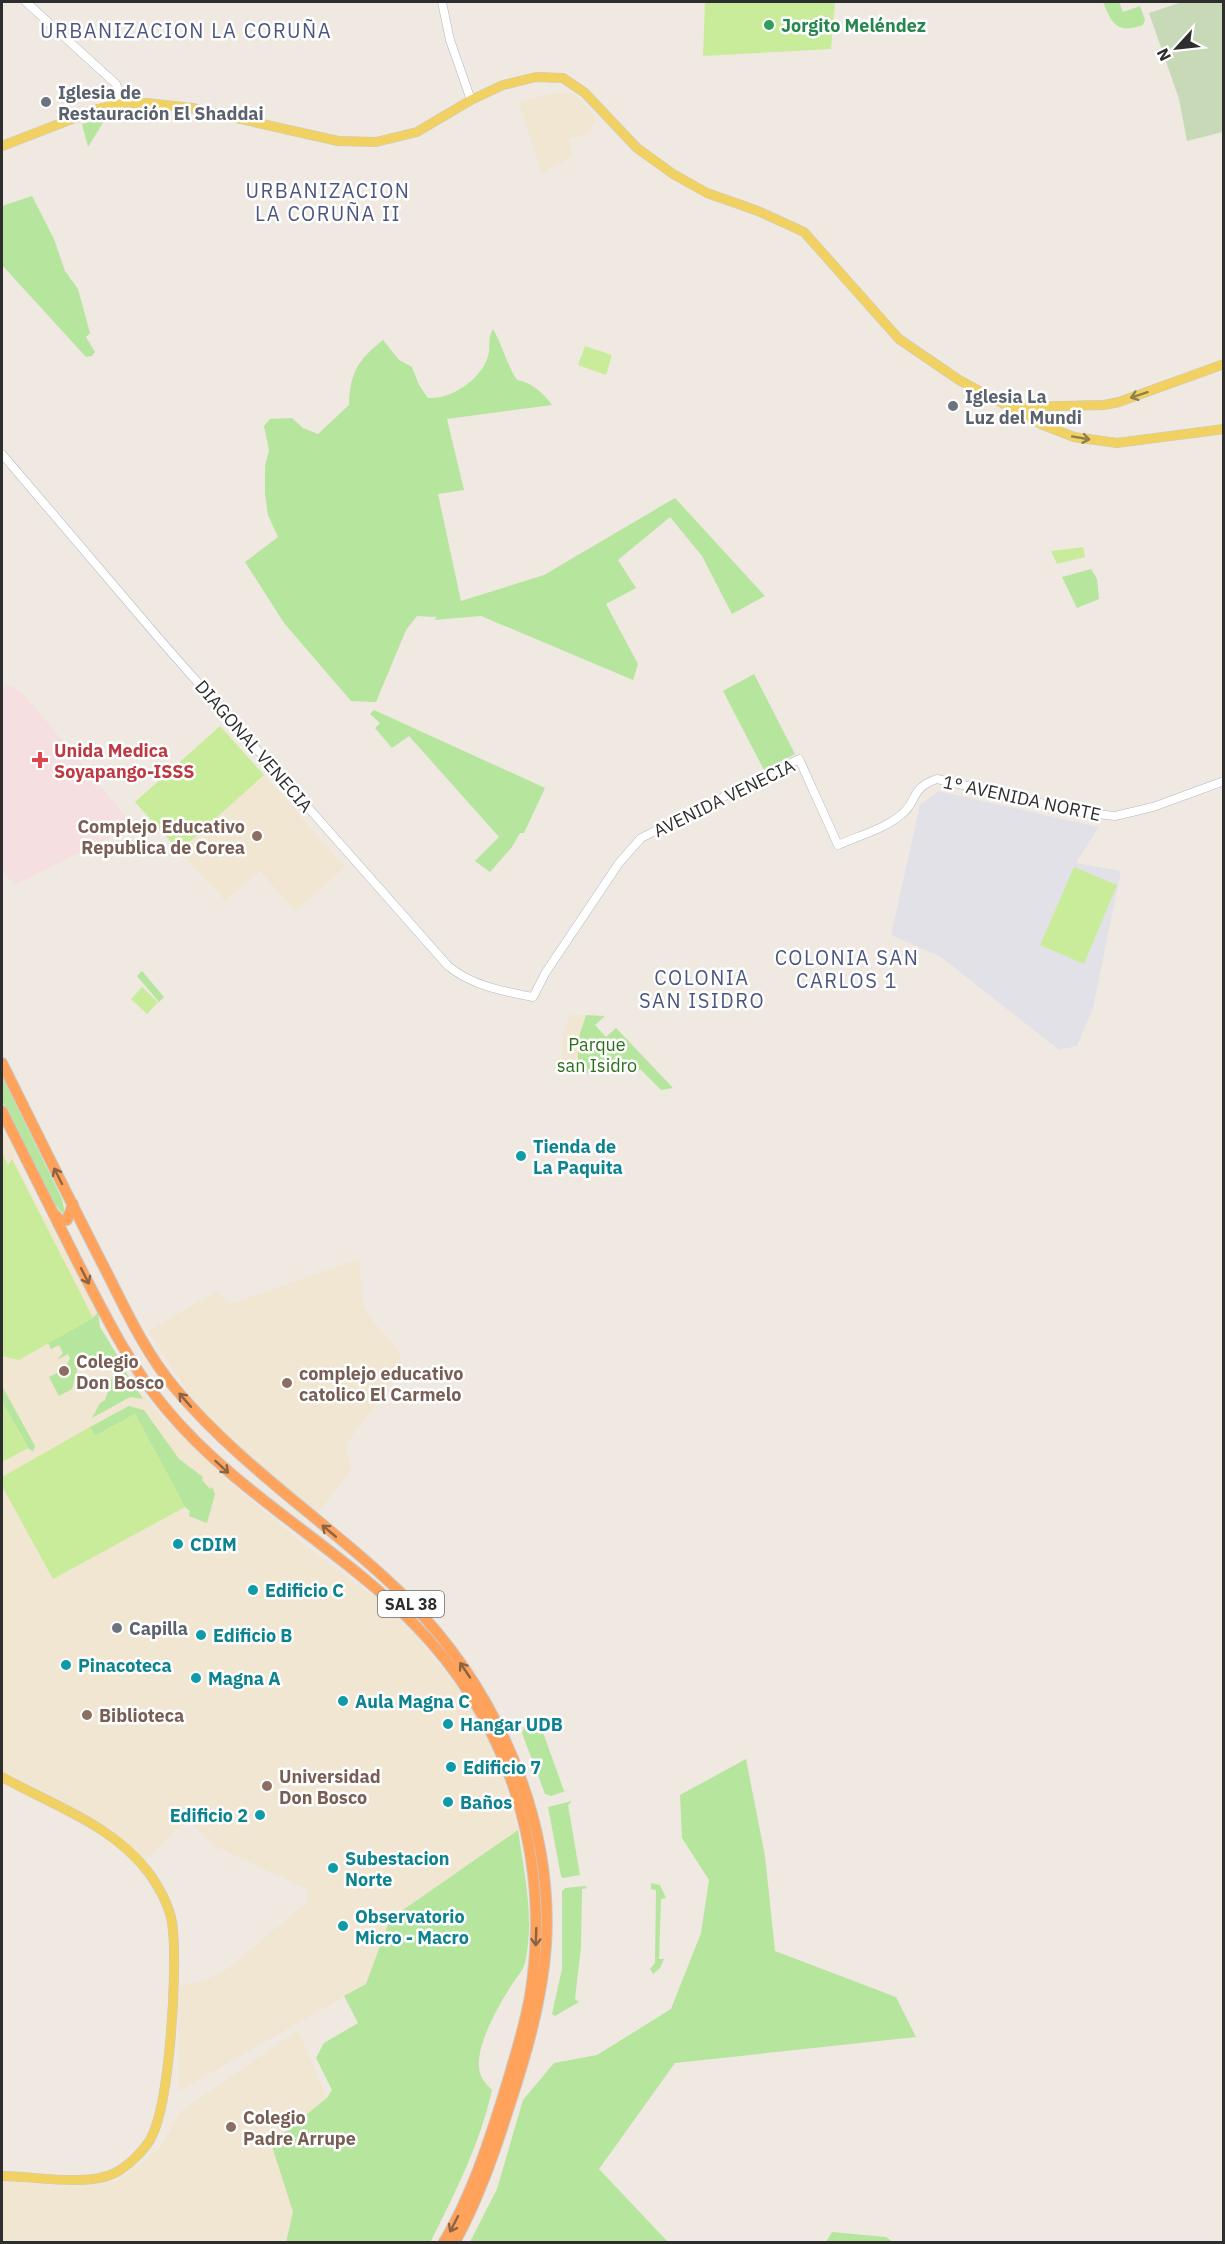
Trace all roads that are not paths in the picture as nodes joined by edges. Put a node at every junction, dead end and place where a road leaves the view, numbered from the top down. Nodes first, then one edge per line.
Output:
1 (26, 2) edge
2 (442, 2) edge
3 (471, 100) junction
4 (123, 103) junction
5 (2, 146) edge
6 (1224, 364) edge
7 (1047, 405) junction
8 (1008, 407) junction
9 (1048, 428) junction
10 (1224, 429) edge
11 (2, 454) edge
12 (1224, 780) edge
13 (838, 845) joint
14 (533, 998) joint
15 (2, 1063) edge
16 (2, 1111) edge
17 (73, 1204) junction
18 (54, 1214) junction
19 (87, 1234) junction
20 (69, 1245) junction
21 (2, 1777) edge
22 (2, 2176) edge
23 (444, 2242) edge
24 (455, 2242) edge

1 - 4 street
2 - 3 street
3 - 4 main road
3 - 8 main road
4 - 5 main road
6 -> 7 main road
7 - 8 main road
7 - 9 main road
8 - 9 main road
9 -> 10 main road
11 - 14 street, DIAGONAL VENECIA
12 - 13 street, 1° AVENIDA NORTE
13 - 14 street, AVENIDA VENECIA
17 -> 15 highway, SAL 38
16 - 18 highway, SAL 38
17 - 18 highway
17 - 19 highway, SAL 38
18 - 20 highway, SAL 38
19 - 20 highway
24 -> 19 highway, SAL 38
20 -> 23 highway, SAL 38
21 - 22 main road

